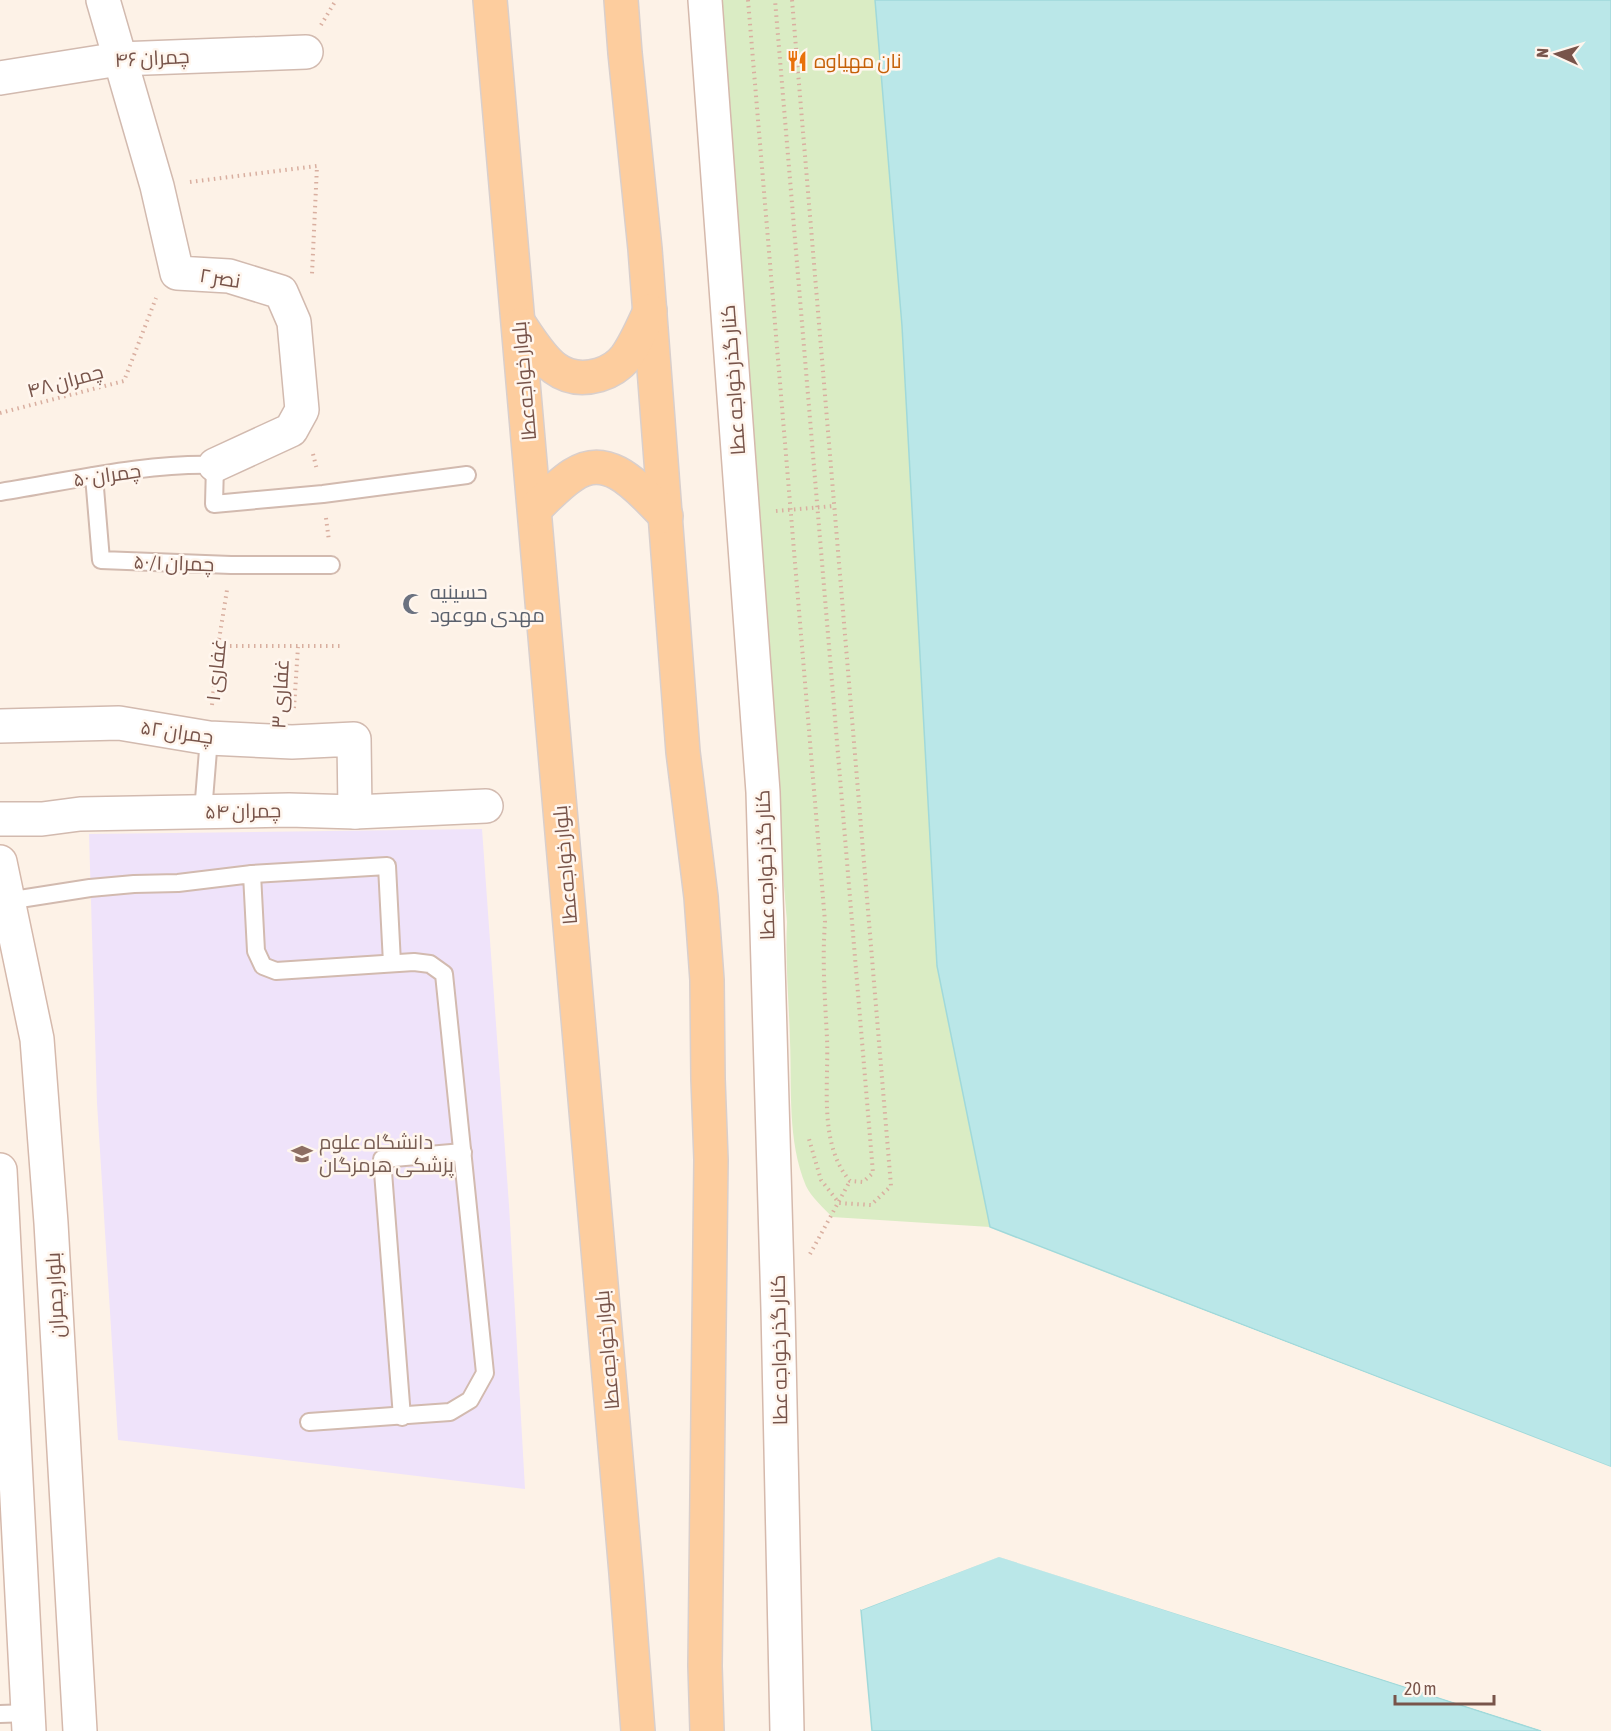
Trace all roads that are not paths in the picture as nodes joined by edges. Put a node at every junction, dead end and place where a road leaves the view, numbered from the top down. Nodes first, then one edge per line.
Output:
1 (103, 0) edge
2 (490, 0) edge
3 (621, 0) edge
4 (705, 0) edge
5 (306, 52) dead end
6 (119, 58) junction
7 (0, 78) edge
8 (650, 311) junction
9 (519, 323) junction
10 (215, 465) junction
11 (467, 475) dead end
12 (94, 476) junction
13 (0, 492) edge
14 (535, 509) junction
15 (666, 516) junction
16 (332, 565) dead end
17 (0, 726) edge
18 (209, 738) junction
19 (486, 806) dead end
20 (203, 812) junction
21 (355, 812) junction
22 (0, 819) edge
23 (0, 862) edge
24 (252, 874) junction
25 (7, 901) junction
26 (392, 963) junction
27 (463, 1152) junction
28 (0, 1170) edge
29 (51, 1223) junction
30 (4, 1224) junction
31 (402, 1416) junction
32 (309, 1422) dead end
33 (19, 1719) edge
34 (80, 1731) edge
35 (638, 1731) edge
36 (707, 1731) edge
37 (788, 1731) edge

1 - 6 street, نصر ۲
2 - 9 main road, بلوار خواجه‌عطا
3 - 8 main road
4 - 37 street, کنار گذر خواجه عطا
5 - 6 street, چمران ۴۶
6 - 7 street, چمران ۴۶
6 - 10 street, نصر ۲
8 - 9 main road
8 - 15 main road
9 - 14 main road, بلوار خواجه‌عطا
10 - 11 lane
10 - 12 lane, چمران ۵۰
12 - 13 lane, چمران ۵۰
12 - 16 lane, چمران ۵۰/۱
14 - 15 main road
14 - 35 main road, بلوار خواجه‌عطا
15 - 36 main road
17 - 18 street, چمران ۵۲
18 - 20 lane
18 - 21 street, چمران ۵۲
19 - 21 street, چمران ۵۴
20 - 21 street, چمران ۵۴
20 - 22 street, چمران ۵۴
23 - 25 street, بلوار چمران
24 - 25 lane
24 - 26 lane
24 - 26 lane
25 - 29 street, بلوار چمران
26 - 27 lane
27 - 31 lane
27 - 31 lane
28 - 30 street
29 - 30 street
29 - 34 street, بلوار چمران
30 - 33 street
31 - 32 lane

